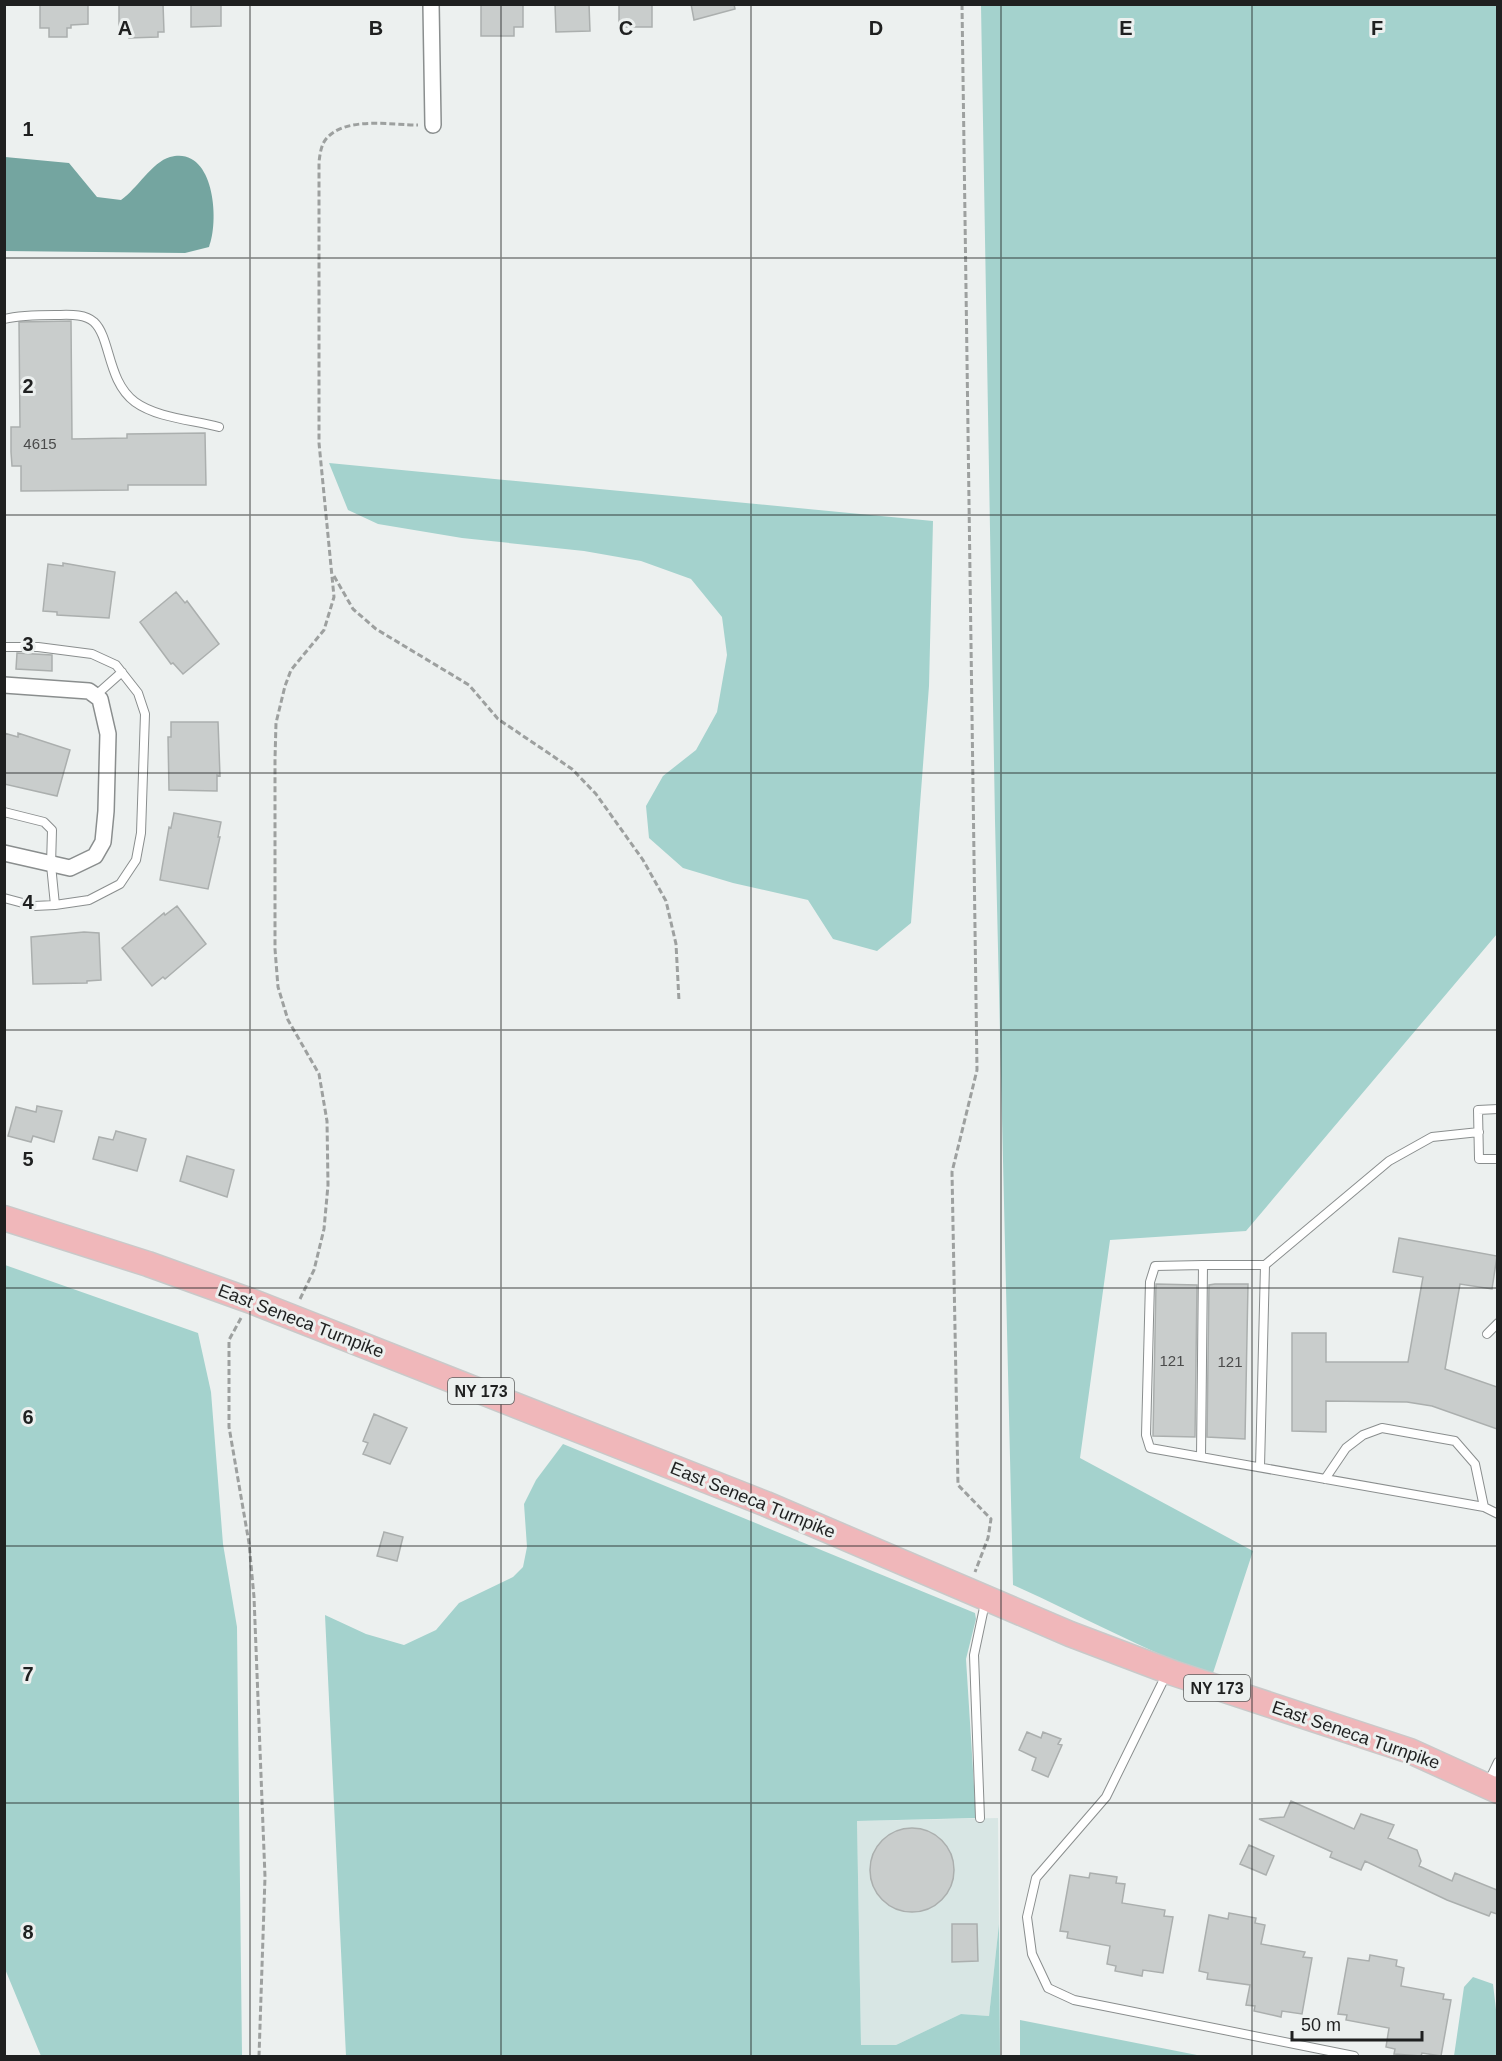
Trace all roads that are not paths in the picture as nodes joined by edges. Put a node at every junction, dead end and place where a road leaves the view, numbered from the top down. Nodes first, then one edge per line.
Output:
1 (431, 4) edge
2 (433, 124) road end
3 (4, 319) edge
4 (219, 427) dead end
5 (4, 647) edge
6 (122, 672) junction
7 (4, 685) edge
8 (95, 696) junction
9 (4, 812) edge
10 (4, 853) edge
11 (51, 865) junction
12 (4, 898) edge
13 (55, 905) junction
14 (1497, 1109) edge
15 (1479, 1132) junction
16 (1497, 1158) edge
17 (4, 1218) edge
18 (1203, 1265) junction
19 (1265, 1265) junction
20 (1497, 1323) edge
21 (1487, 1334) dead end
22 (1201, 1457) junction
23 (1260, 1467) junction
24 (1325, 1479) junction
25 (1484, 1507) junction
26 (1497, 1514) edge
27 (977, 1595) junction
28 (1168, 1671) junction
29 (1497, 1762) edge
30 (1492, 1788) edge
31 (980, 1818) dead end
32 (1354, 2056) edge

1 - 2 street
3 - 4 lane
5 - 6 lane
6 - 8 lane
6 - 13 lane
7 - 8 street
8 - 11 street
9 - 11 lane
10 - 11 street
11 - 13 lane
12 - 13 lane
14 - 15 lane
15 - 16 lane
15 - 19 lane
17 - 27 main road, East Seneca Turnpike / NY 173
18 - 19 lane
18 - 22 lane
18 - 22 lane
19 - 23 lane
20 - 21 lane
22 - 23 lane
23 - 24 lane
24 - 25 lane
24 - 25 lane
25 - 26 lane
27 - 28 main road, East Seneca Turnpike / NY 173
27 - 31 lane
28 - 30 main road, East Seneca Turnpike / NY 173
28 - 32 lane
29 - 30 lane

